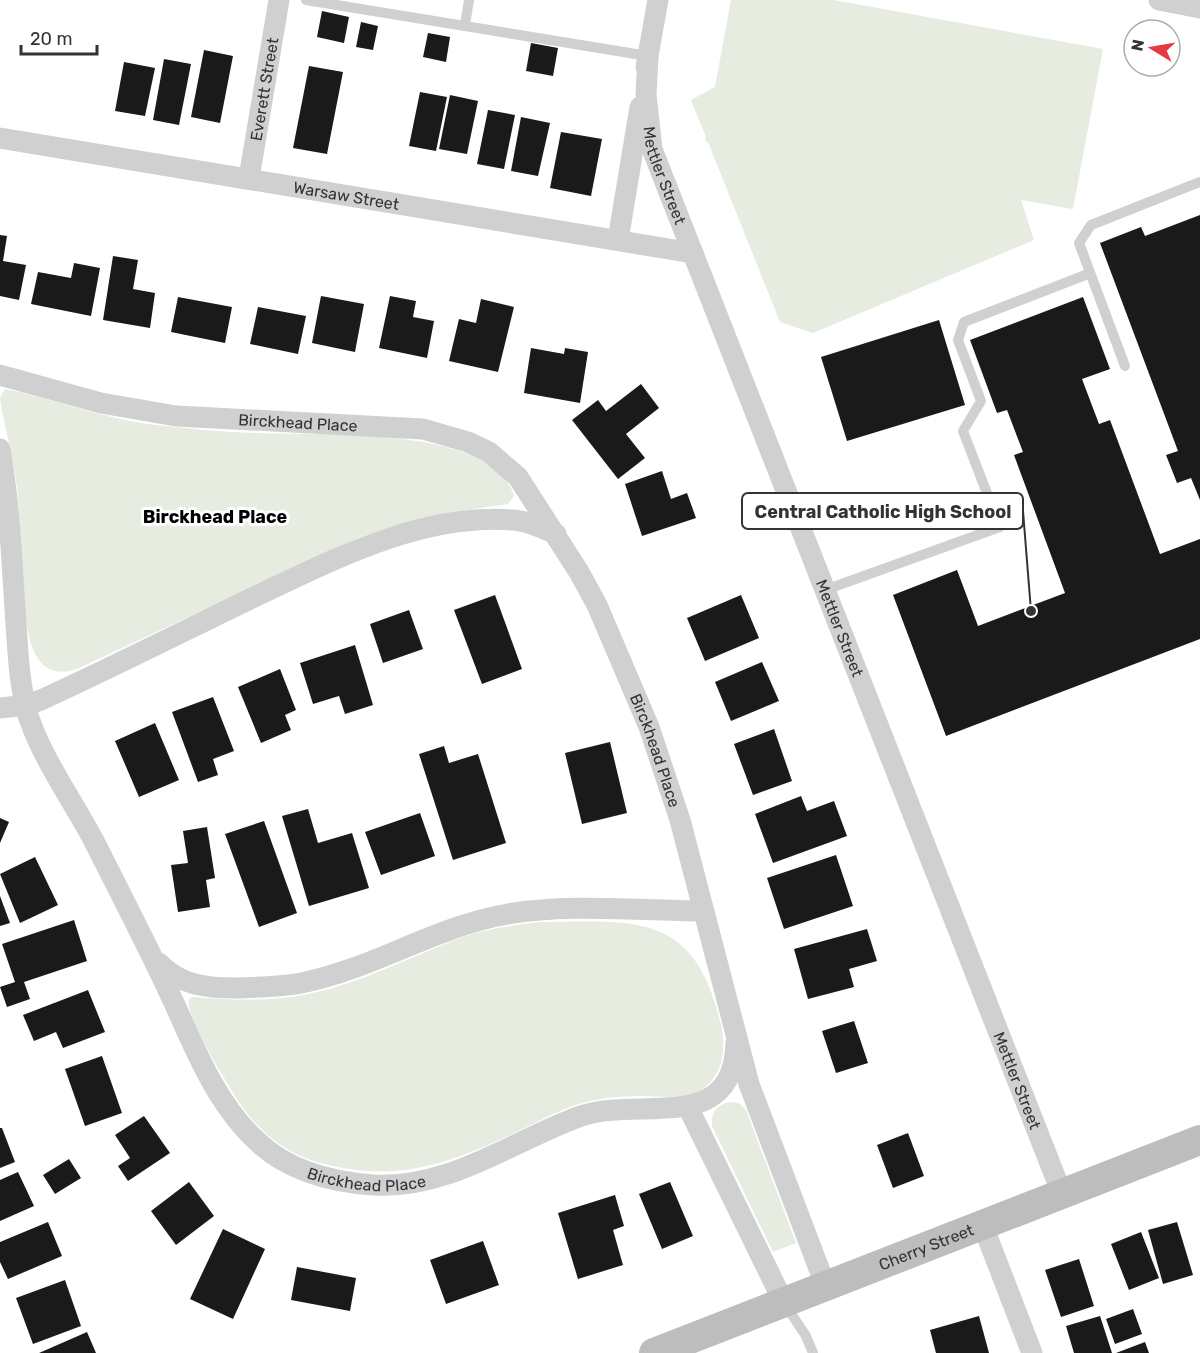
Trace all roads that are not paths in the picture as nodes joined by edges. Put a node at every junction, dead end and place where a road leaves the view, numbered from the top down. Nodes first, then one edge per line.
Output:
1 (279, 0) edge
2 (306, 0) edge
3 (469, 0) edge
4 (658, 0) edge
5 (1160, 0) edge
6 (1200, 8) edge
7 (465, 25) junction
8 (648, 56) junction
9 (0, 138) edge
10 (249, 178) junction
11 (1200, 182) edge
12 (618, 240) junction
13 (693, 253) junction
14 (1088, 274) junction
15 (1125, 366) dead end
16 (0, 375) edge
17 (0, 449) edge
18 (556, 534) junction
19 (825, 590) junction
20 (26, 705) junction
21 (0, 708) edge
22 (703, 911) junction
23 (149, 953) junction
24 (736, 1036) junction
25 (688, 1107) junction
26 (1200, 1140) edge
27 (1062, 1194) junction
28 (983, 1226) junction
29 (826, 1287) junction
30 (784, 1303) junction
31 (654, 1353) edge
32 (813, 1353) edge
33 (1032, 1353) edge

1 - 10 street, Everett Street
2 - 7 lane
3 - 7 lane
4 - 8 street, Mettler Street
5 - 6 street
7 - 8 lane
8 - 12 street, Mettler Street
8 - 13 street, Mettler Street
9 - 10 street, Warsaw Street
10 - 12 street, Warsaw Street
11 - 14 lane
12 - 13 street, Warsaw Street
13 - 19 street, Mettler Street
14 - 15 lane
14 - 19 lane
16 - 18 street, Birckhead Place
17 - 20 street, Birckhead Place
18 - 20 street
18 - 22 street, Birckhead Place
19 - 27 street, Mettler Street
20 - 21 street
20 - 23 street, Birckhead Place
22 - 23 street, Birckhead Place
22 - 24 street, Birckhead Place
23 - 25 street, Birckhead Place
24 - 25 street, Birckhead Place
24 - 29 street, Birckhead Place
25 - 30 street
26 - 27 main road, Cherry Street
27 - 28 main road, Cherry Street
28 - 29 main road, Cherry Street
28 - 33 street
29 - 30 main road, Cherry Street
30 - 31 main road, Cherry Street
30 - 32 lane

